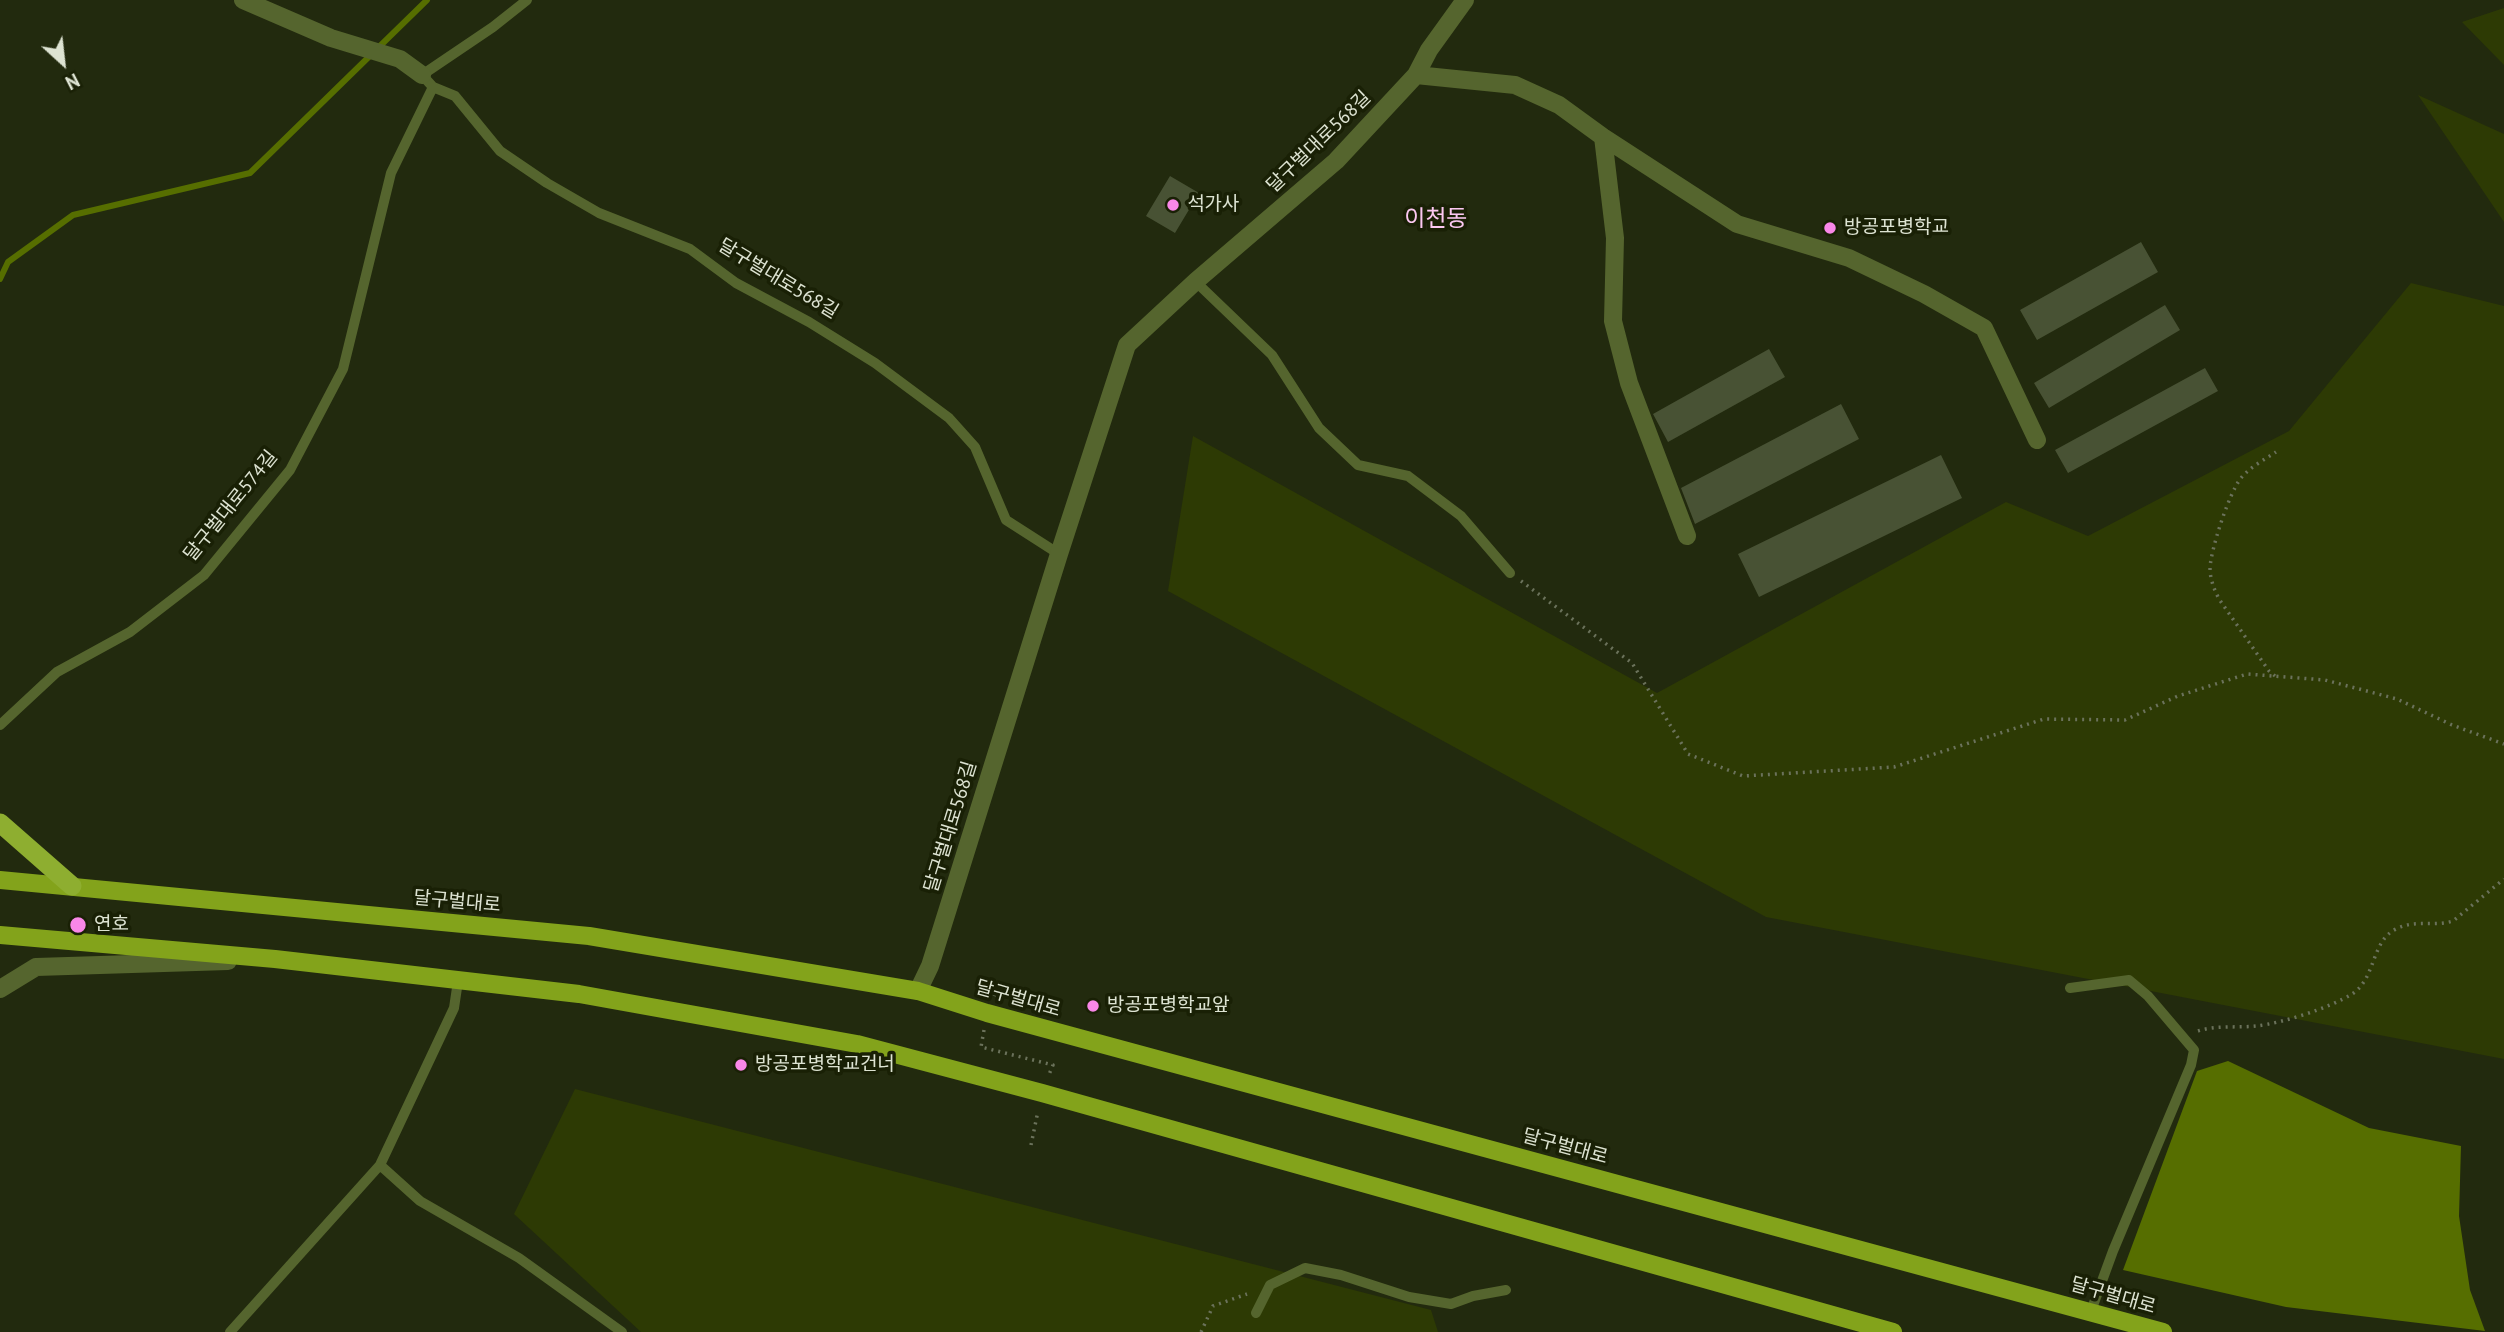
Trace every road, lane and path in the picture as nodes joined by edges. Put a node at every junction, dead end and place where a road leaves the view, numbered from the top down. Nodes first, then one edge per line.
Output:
1 (243, 0) edge
2 (527, 0) edge
3 (1465, 0) edge
4 (1416, 75) junction
5 (428, 81) junction
6 (1603, 137) junction
7 (1197, 282) junction
8 (2037, 440) dead end
9 (2276, 452) dead end
10 (1687, 536) dead end
11 (1059, 554) junction
12 (1510, 573) joint
13 (2276, 676) junction
14 (0, 725) edge
15 (2504, 744) edge
16 (0, 823) edge
17 (2504, 879) edge
18 (0, 880) edge
19 (72, 886) junction
20 (0, 935) edge
21 (275, 959) junction
22 (458, 981) junction
23 (1000, 982) dead end
24 (2070, 988) dead end
25 (0, 989) edge
26 (918, 991) junction
27 (987, 1013) junction
28 (2194, 1050) junction
29 (1042, 1093) junction
30 (1031, 1145) dead end
31 (380, 1165) junction
32 (1270, 1285) junction
33 (1506, 1290) dead end
34 (2091, 1311) junction
35 (1256, 1312) dead end
36 (230, 1332) edge
37 (622, 1332) edge
38 (1201, 1332) edge
39 (1893, 1332) edge
40 (2163, 1332) edge

1 - 5 street
2 - 5 lane, 달구벌대로574길
3 - 4 street, 달구벌대로568길
4 - 6 street
4 - 7 street, 달구벌대로568길
5 - 11 lane, 달구벌대로568길
5 - 14 lane, 달구벌대로574길
6 - 8 street
6 - 10 street
7 - 11 street, 달구벌대로568길
7 - 12 lane
9 - 13 path
11 - 26 street, 달구벌대로568길
12 - 13 path
13 - 15 path
16 - 19 highway
17 - 28 path
18 - 19 main road, 달구벌대로
19 - 26 main road, 달구벌대로
20 - 21 main road
21 - 22 main road
21 - 25 street
22 - 29 main road
22 - 31 lane
23 - 27 path
24 - 28 lane
26 - 27 main road, 달구벌대로
27 - 29 path
27 - 34 main road, 달구벌대로
28 - 34 lane
29 - 30 path
29 - 39 main road
31 - 36 lane
31 - 37 lane
32 - 33 lane
32 - 35 lane
32 - 38 path
34 - 40 main road, 달구벌대로

